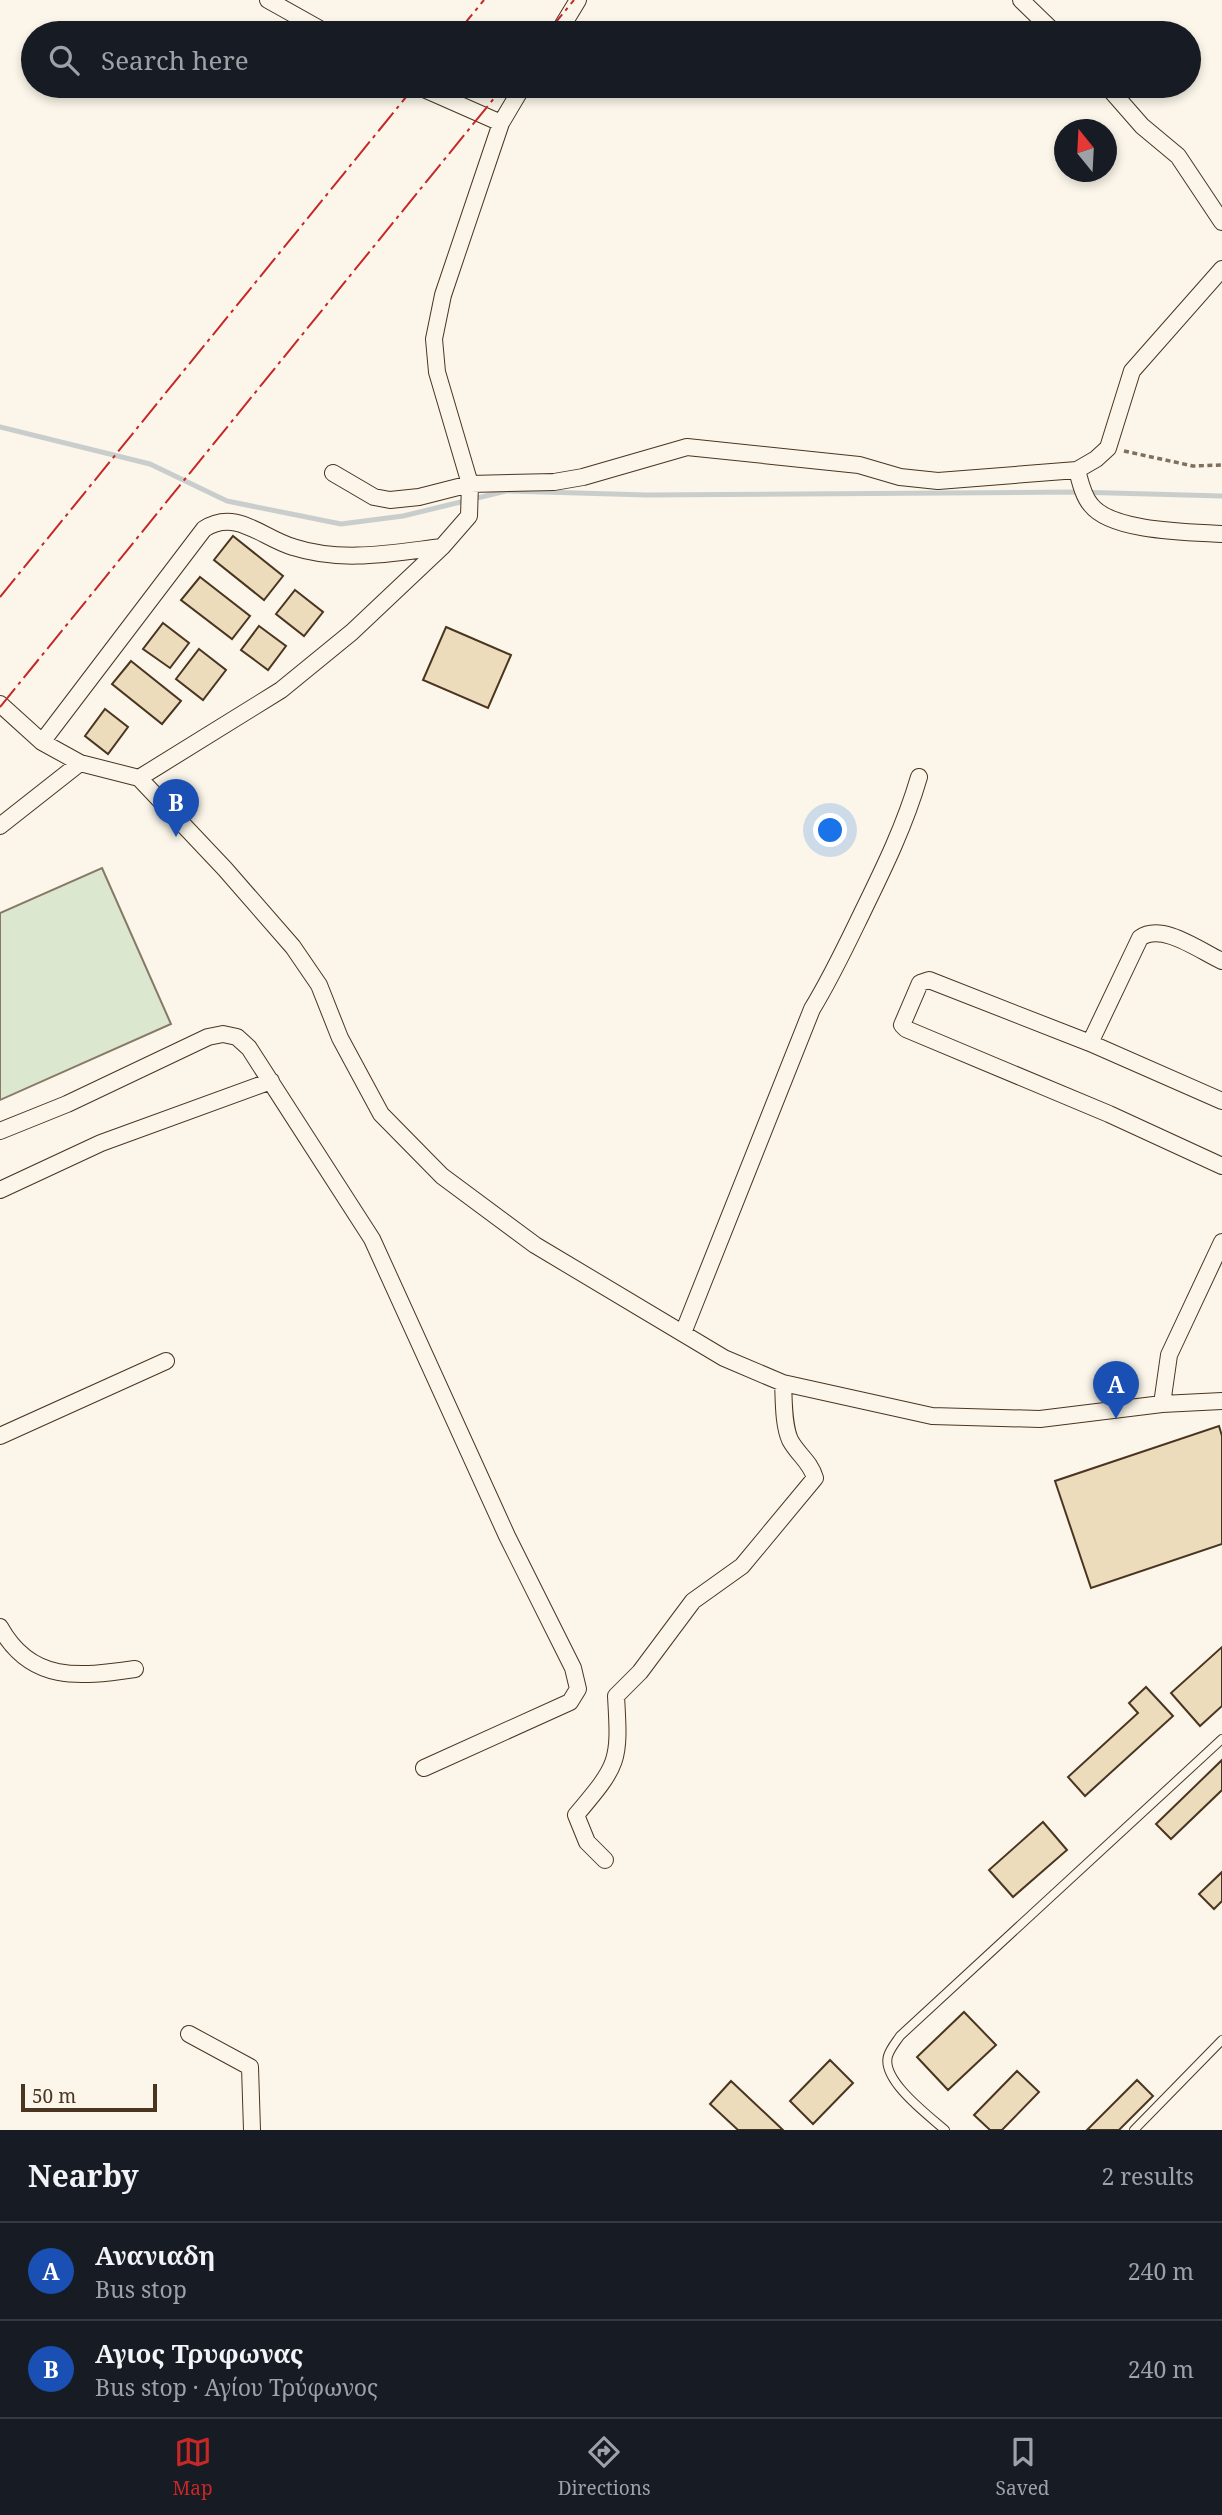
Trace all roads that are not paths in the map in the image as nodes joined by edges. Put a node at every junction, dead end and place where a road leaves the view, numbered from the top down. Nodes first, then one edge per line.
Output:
1 (268, 0) edge
2 (578, 0) edge
3 (1021, 0) edge
4 (306, 21) edge
5 (565, 21) edge
6 (1043, 21) edge
7 (446, 98) edge
8 (516, 98) edge
9 (1118, 98) edge
10 (501, 122) junction
11 (1222, 222) edge
12 (1222, 269) edge
13 (333, 473) dead end
14 (1078, 476) junction
15 (471, 490) junction
16 (1222, 534) edge
17 (442, 547) junction
18 (0, 704) edge
19 (42, 741) junction
20 (80, 764) junction
21 (919, 777) dead end
22 (139, 778) junction
23 (0, 826) edge
24 (1222, 961) edge
25 (1090, 1043) junction
26 (271, 1081) junction
27 (1222, 1101) edge
28 (0, 1131) edge
29 (1222, 1166) edge
30 (0, 1190) edge
31 (1222, 1242) edge
32 (683, 1334) junction
33 (166, 1361) dead end
34 (783, 1382) junction
35 (1222, 1401) edge
36 (1162, 1404) junction
37 (0, 1436) edge
38 (0, 1627) edge
39 (135, 1669) dead end
40 (1222, 1739) edge
41 (424, 1768) dead end
42 (605, 1860) dead end
43 (188, 2034) dead end
44 (1222, 2040) edge
45 (252, 2130) edge
46 (944, 2130) edge
47 (1134, 2130) edge

1 - 4 street
2 - 5 street
3 - 6 street
7 - 10 street
8 - 10 street
9 - 11 street
10 - 15 street
12 - 14 street
13 - 15 street
14 - 15 street
14 - 16 street
15 - 17 street
17 - 19 street
17 - 22 street
18 - 19 street
19 - 20 street
20 - 22 street
20 - 23 street
21 - 32 street
22 - 32 street
24 - 25 street
25 - 27 street
25 - 29 street
26 - 28 street
26 - 30 street
26 - 41 street
31 - 36 street
32 - 34 street
33 - 37 street
34 - 36 street
34 - 42 street
35 - 36 street
38 - 39 street
40 - 46 lane
43 - 45 street
44 - 47 lane

